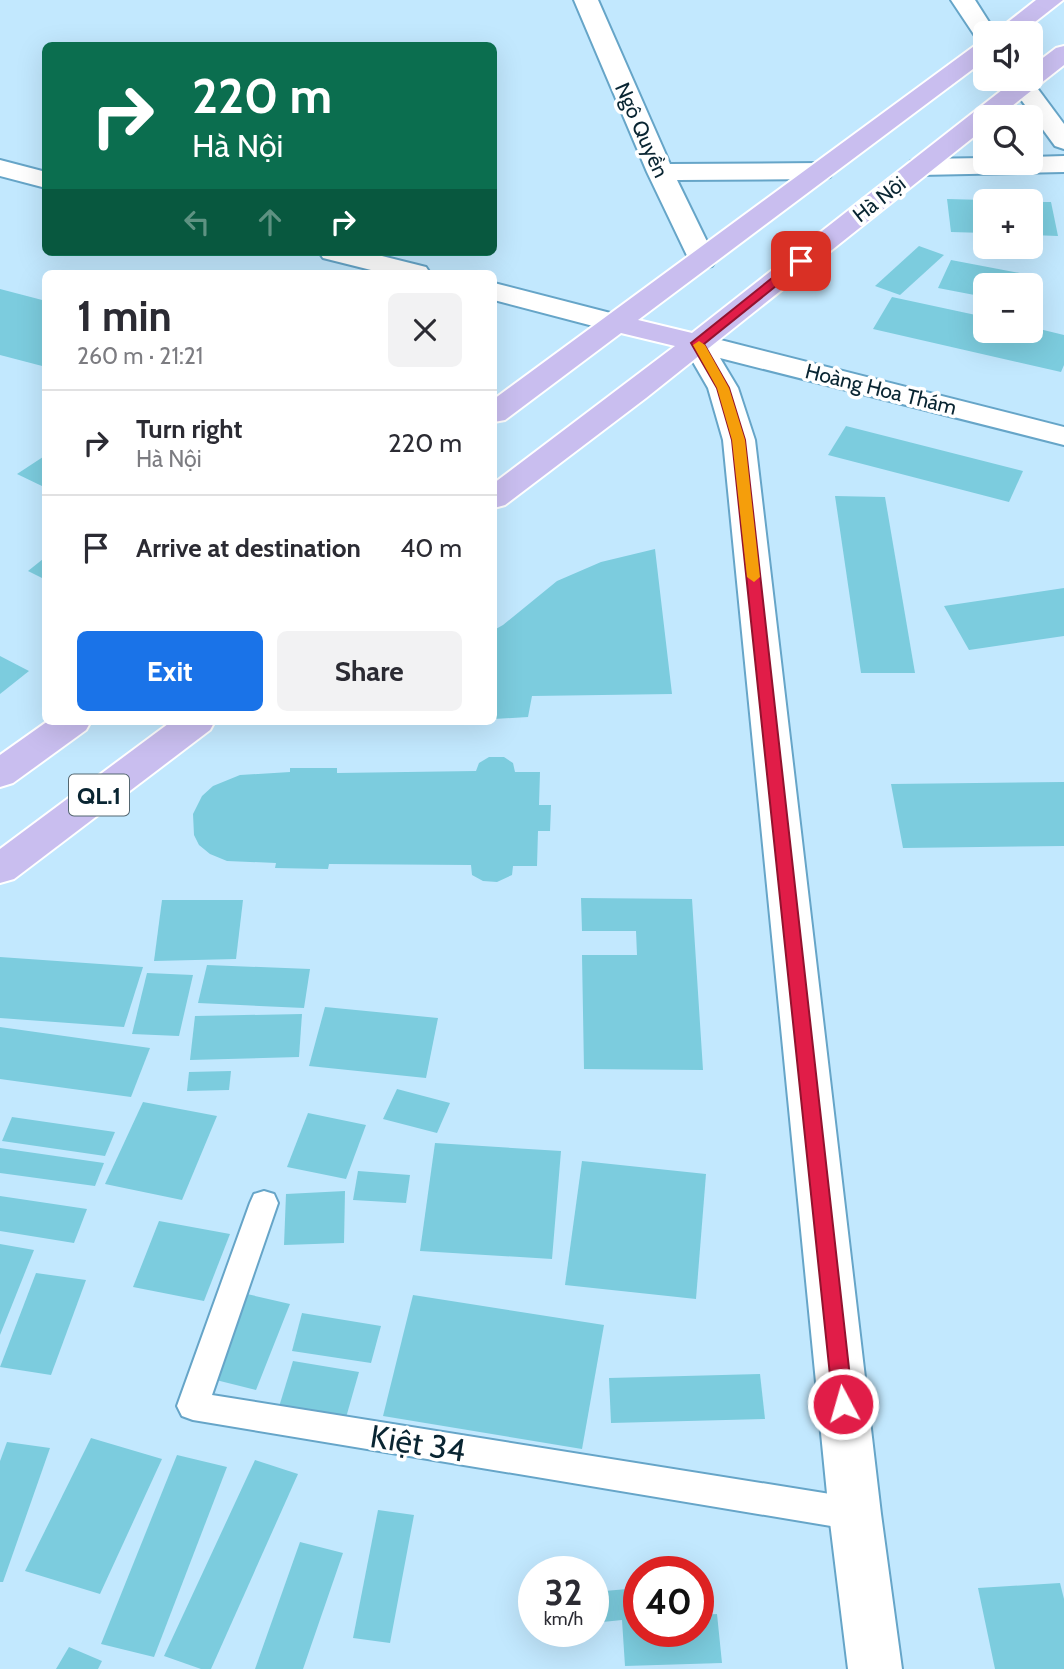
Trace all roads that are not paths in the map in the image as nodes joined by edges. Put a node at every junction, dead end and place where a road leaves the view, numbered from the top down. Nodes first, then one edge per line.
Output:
1 (586, 0) edge
2 (963, 0) edge
3 (1051, 0) edge
4 (977, 21) edge
5 (1022, 21) edge
6 (1064, 53) edge
7 (973, 58) edge
8 (1043, 70) edge
9 (1017, 91) edge
10 (1027, 91) edge
11 (1064, 141) edge
12 (1064, 164) edge
13 (920, 167) junction
14 (0, 169) edge
15 (821, 171) junction
16 (660, 172) junction
17 (42, 179) edge
18 (349, 256) edge
19 (702, 260) junction
20 (404, 270) edge
21 (497, 293) edge
22 (616, 323) junction
23 (698, 343) junction
24 (497, 411) edge
25 (1064, 436) edge
26 (497, 496) edge
27 (67, 725) edge
28 (192, 725) edge
29 (0, 774) edge
30 (0, 869) edge
31 (264, 1203) dead end
32 (855, 1514) junction
33 (875, 1669) edge

1 - 16 street, Ngô Quyền
2 - 4 street
3 - 5 main road
6 - 8 main road, Hà Nội
7 - 15 main road
9 - 13 main road, Hà Nội
10 - 11 street
12 - 13 street
13 - 23 main road, Hà Nội
14 - 17 street
15 - 16 street
15 - 19 main road
16 - 19 street, Ngô Quyền
18 - 20 street
19 - 22 main road
21 - 22 street
22 - 23 main road
22 - 24 main road
23 - 25 street, Hoàng Hoa Thám
23 - 26 main road, Hà Nội
23 - 32 street
27 - 29 main road
28 - 30 main road, QL.1
31 - 32 lane, Kiệt 34
32 - 33 street

